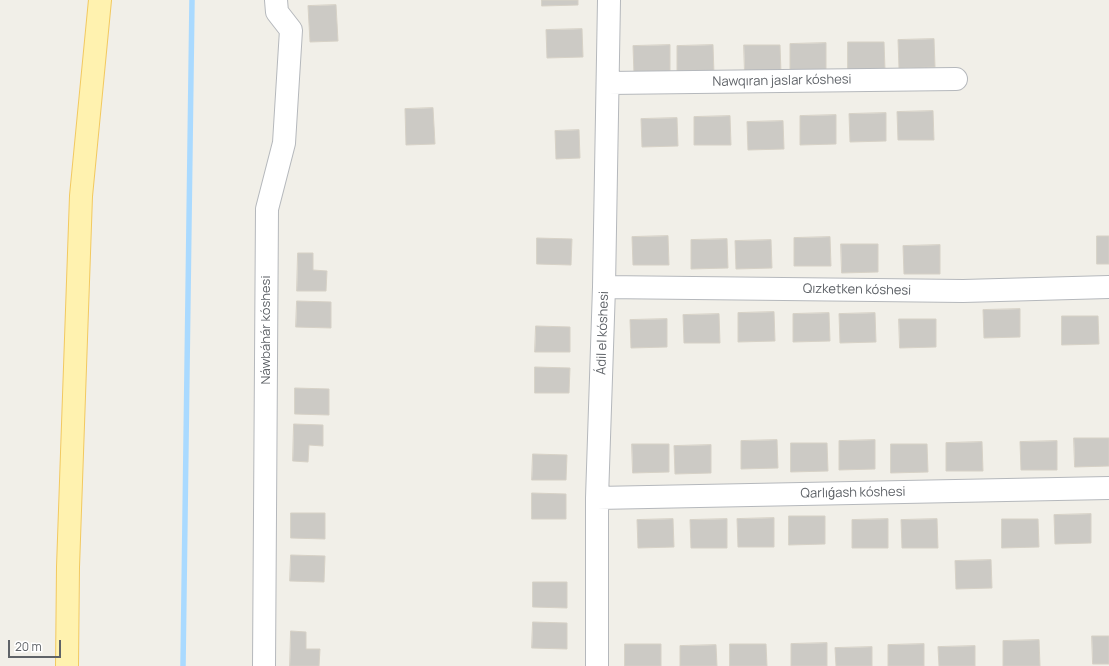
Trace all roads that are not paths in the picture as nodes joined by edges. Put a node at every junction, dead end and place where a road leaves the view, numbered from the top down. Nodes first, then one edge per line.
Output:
1 (100, 0) edge
2 (276, 0) edge
3 (609, 0) edge
4 (956, 79) dead end
5 (608, 83) junction
6 (604, 287) junction
7 (1109, 287) edge
8 (1109, 488) edge
9 (597, 498) junction
10 (67, 666) edge
11 (264, 666) edge
12 (597, 666) edge

1 - 10 main road
2 - 11 street, Náwbáhár kóshesi
3 - 5 street, Ádil el kóshesi
4 - 5 street, Nawqıran jaslar kóshesi
5 - 6 street, Ádil el kóshesi
6 - 7 street, Qızketken kóshesi
6 - 9 street, Ádil el kóshesi
8 - 9 street, Qarlıǵash kóshesi
9 - 12 street, Ádil el kóshesi

